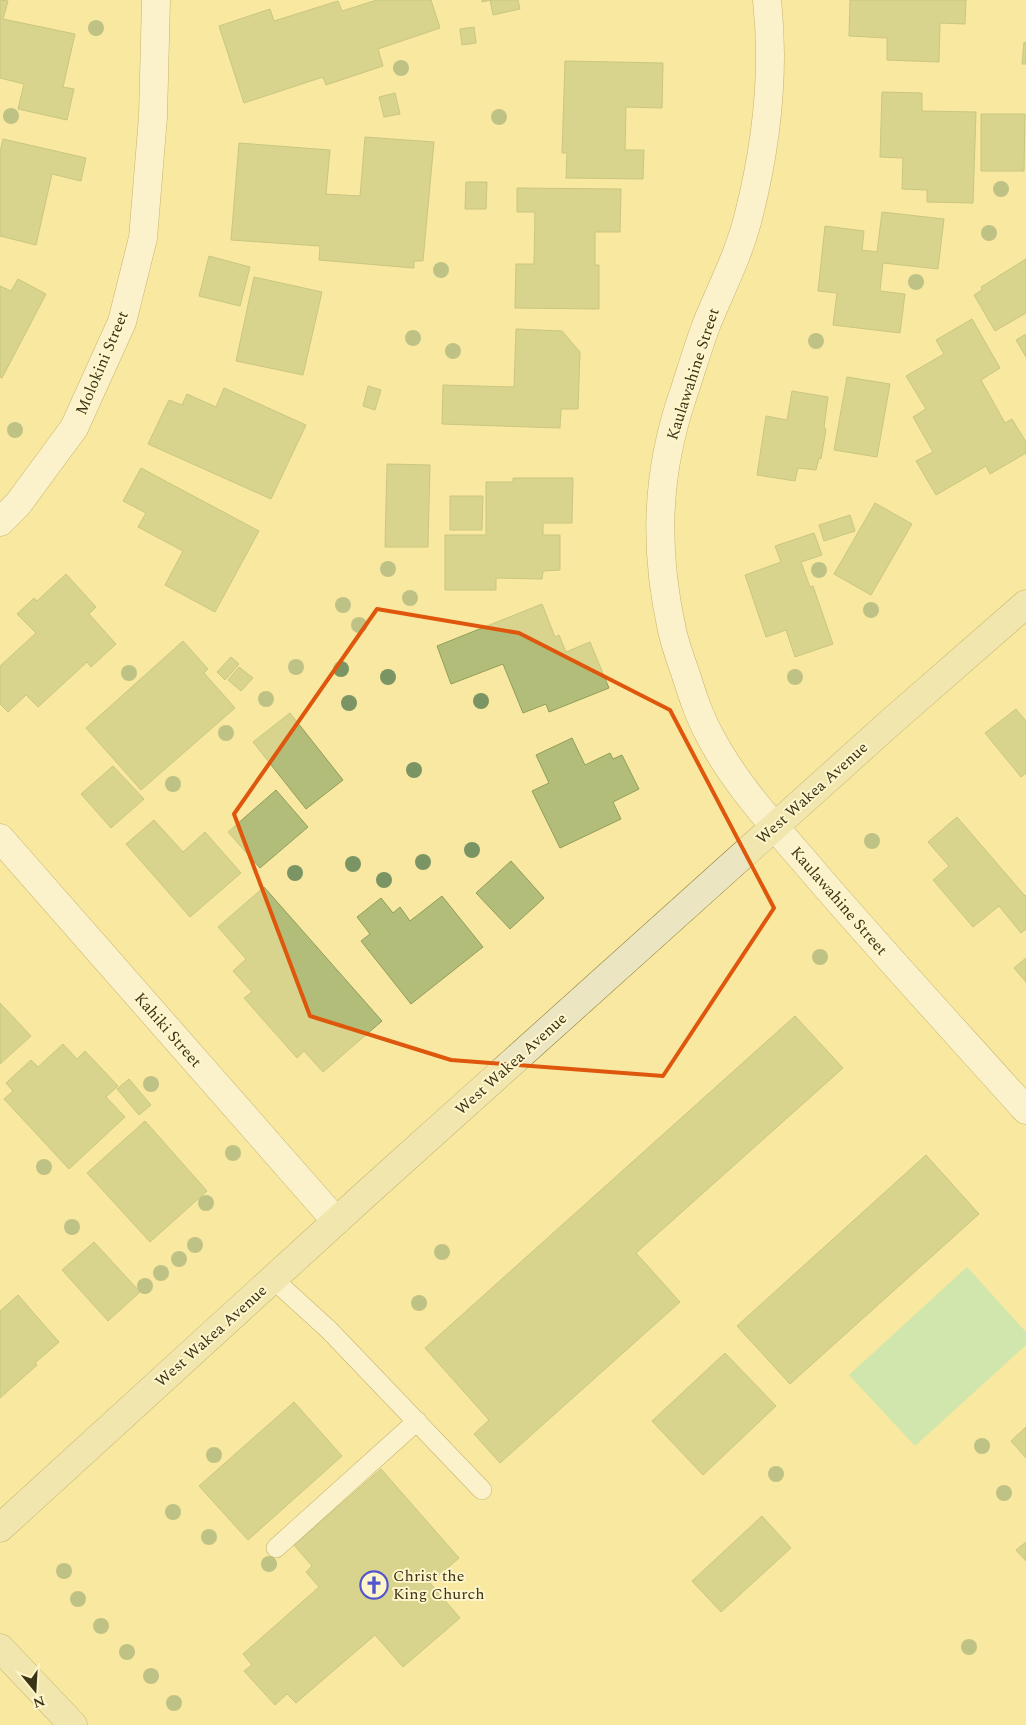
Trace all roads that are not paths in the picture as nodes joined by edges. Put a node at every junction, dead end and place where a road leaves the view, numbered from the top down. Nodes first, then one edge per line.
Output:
1 (156, 0) edge
2 (767, 0) edge
3 (0, 522) edge
4 (1026, 604) edge
5 (775, 827) junction
6 (0, 838) edge
7 (1026, 1110) edge
8 (336, 1221) junction
9 (273, 1279) junction
10 (418, 1421) junction
11 (482, 1490) dead end
12 (0, 1528) edge
13 (276, 1548) dead end
14 (0, 1648) edge
15 (0, 1679) edge
16 (65, 1717) edge

1 - 3 street, Molokini Street
2 - 5 street, Kaulawahine Street
4 - 5 street, West Wakea Avenue
5 - 7 street, Kaulawahine Street
5 - 8 street, West Wakea Avenue
6 - 8 street, Kahiki Street
8 - 9 street, West Wakea Avenue
9 - 10 lane
9 - 12 street, West Wakea Avenue
10 - 11 lane
10 - 13 lane
14 - 16 street
15 - 16 street

